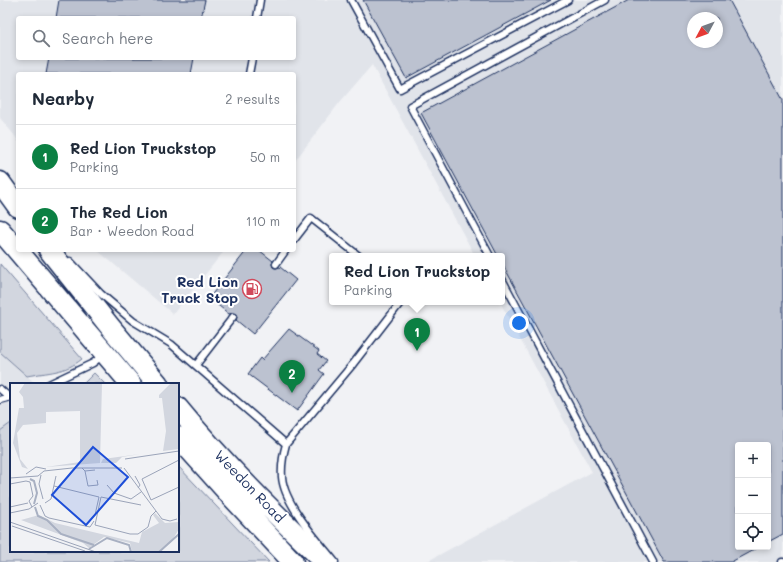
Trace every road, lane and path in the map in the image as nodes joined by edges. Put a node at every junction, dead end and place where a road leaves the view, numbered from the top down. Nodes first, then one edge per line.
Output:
1 (260, 0) edge
2 (351, 0) edge
3 (568, 0) edge
4 (605, 0) edge
5 (257, 16) edge
6 (252, 60) edge
7 (249, 72) edge
8 (0, 182) edge
9 (16, 204) edge
10 (0, 230) edge
11 (296, 237) edge
12 (16, 249) edge
13 (18, 252) edge
14 (285, 252) edge
15 (57, 253) edge
16 (355, 253) edge
17 (488, 253) edge
18 (276, 264) dead end
19 (505, 285) edge
20 (398, 305) edge
21 (233, 317) dead end
22 (104, 354) junction
23 (196, 365) junction
24 (51, 383) edge
25 (130, 383) edge
26 (157, 383) edge
27 (0, 389) edge
28 (10, 397) edge
29 (0, 400) edge
30 (179, 409) edge
31 (179, 438) edge
32 (286, 444) junction
33 (293, 562) edge
34 (325, 562) edge
35 (335, 562) edge
36 (653, 562) edge

1 - 5 lane
2 - 3 lane
4 - 17 lane
6 - 7 lane
8 - 9 highway
10 - 12 highway
11 - 16 lane
13 - 22 highway
14 - 18 lane
15 - 23 lane
15 - 26 highway
19 - 36 lane
20 - 32 lane
21 - 23 lane
22 - 24 lane
22 - 25 highway
23 - 32 lane
27 - 28 lane
28 - 29 lane
30 - 34 highway, Weedon Road
31 - 33 highway, Weedon Road
32 - 35 lane

